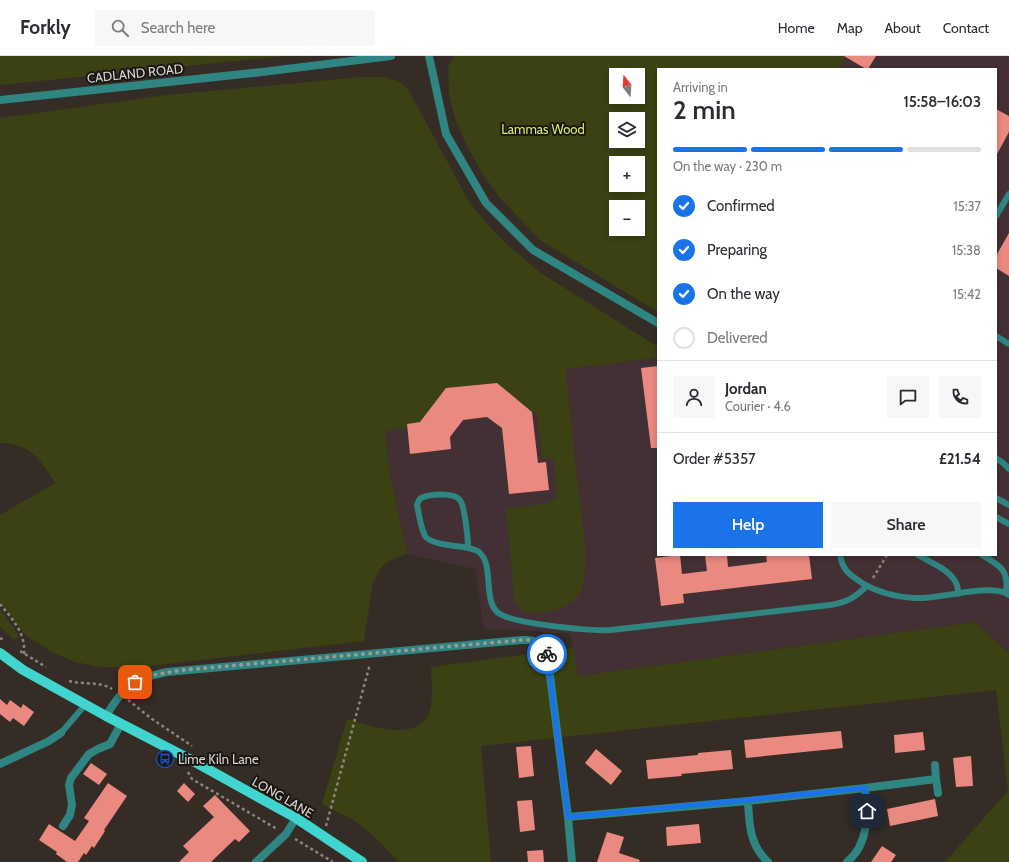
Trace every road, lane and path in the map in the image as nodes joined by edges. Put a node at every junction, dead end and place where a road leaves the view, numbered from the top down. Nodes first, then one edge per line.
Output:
1 (391, 56) edge
2 (429, 56) edge
3 (0, 100) edge
4 (1009, 194) edge
5 (997, 214) edge
6 (657, 322) edge
7 (997, 337) edge
8 (1009, 344) edge
9 (997, 458) edge
10 (1009, 469) edge
11 (997, 499) edge
12 (1009, 505) edge
13 (997, 518) edge
14 (1009, 524) edge
15 (468, 548) junction
16 (840, 556) edge
17 (886, 556) edge
18 (920, 556) edge
19 (984, 556) edge
20 (869, 587) junction
21 (958, 594) junction
22 (1008, 594) edge
23 (0, 604) edge
24 (0, 653) edge
25 (372, 654) junction
26 (48, 669) dead end
27 (66, 680) dead end
28 (105, 685) dead end
29 (132, 703) dead end
30 (85, 705) junction
31 (106, 716) junction
32 (122, 724) junction
33 (61, 733) joint
34 (195, 748) dead end
35 (1, 761) edge
36 (935, 765) dead end
37 (188, 770) dead end
38 (936, 780) junction
39 (865, 788) junction
40 (938, 793) dead end
41 (748, 800) junction
42 (568, 817) junction
43 (296, 818) junction
44 (63, 826) dead end
45 (286, 834) junction
46 (324, 836) junction
47 (256, 862) edge
48 (333, 862) edge
49 (362, 862) edge
50 (572, 862) edge
51 (768, 862) edge
52 (847, 862) edge

1 - 3 street, CADLAND ROAD
2 - 6 street
4 - 5 lane
7 - 8 lane
9 - 10 lane
11 - 12 lane
13 - 14 lane
15 - 15 lane
15 - 20 lane
16 - 20 lane
17 - 20 path
18 - 21 lane
19 - 22 lane
20 - 21 lane
21 - 22 lane
23 - 26 path
24 - 30 main road, LONG LANE
25 - 31 street
25 - 42 street
25 - 46 path
27 - 28 path
29 - 34 path
30 - 31 main road, LONG LANE
30 - 33 lane
31 - 32 main road, LONG LANE
32 - 43 main road, LONG LANE
32 - 44 street
33 - 35 street
36 - 38 street
37 - 45 path
38 - 39 street
38 - 40 street
39 - 41 street
39 - 52 street
41 - 42 street
41 - 51 street
42 - 50 street
43 - 45 street
43 - 46 main road, LONG LANE
45 - 47 street
45 - 48 path
46 - 49 main road, LONG LANE

